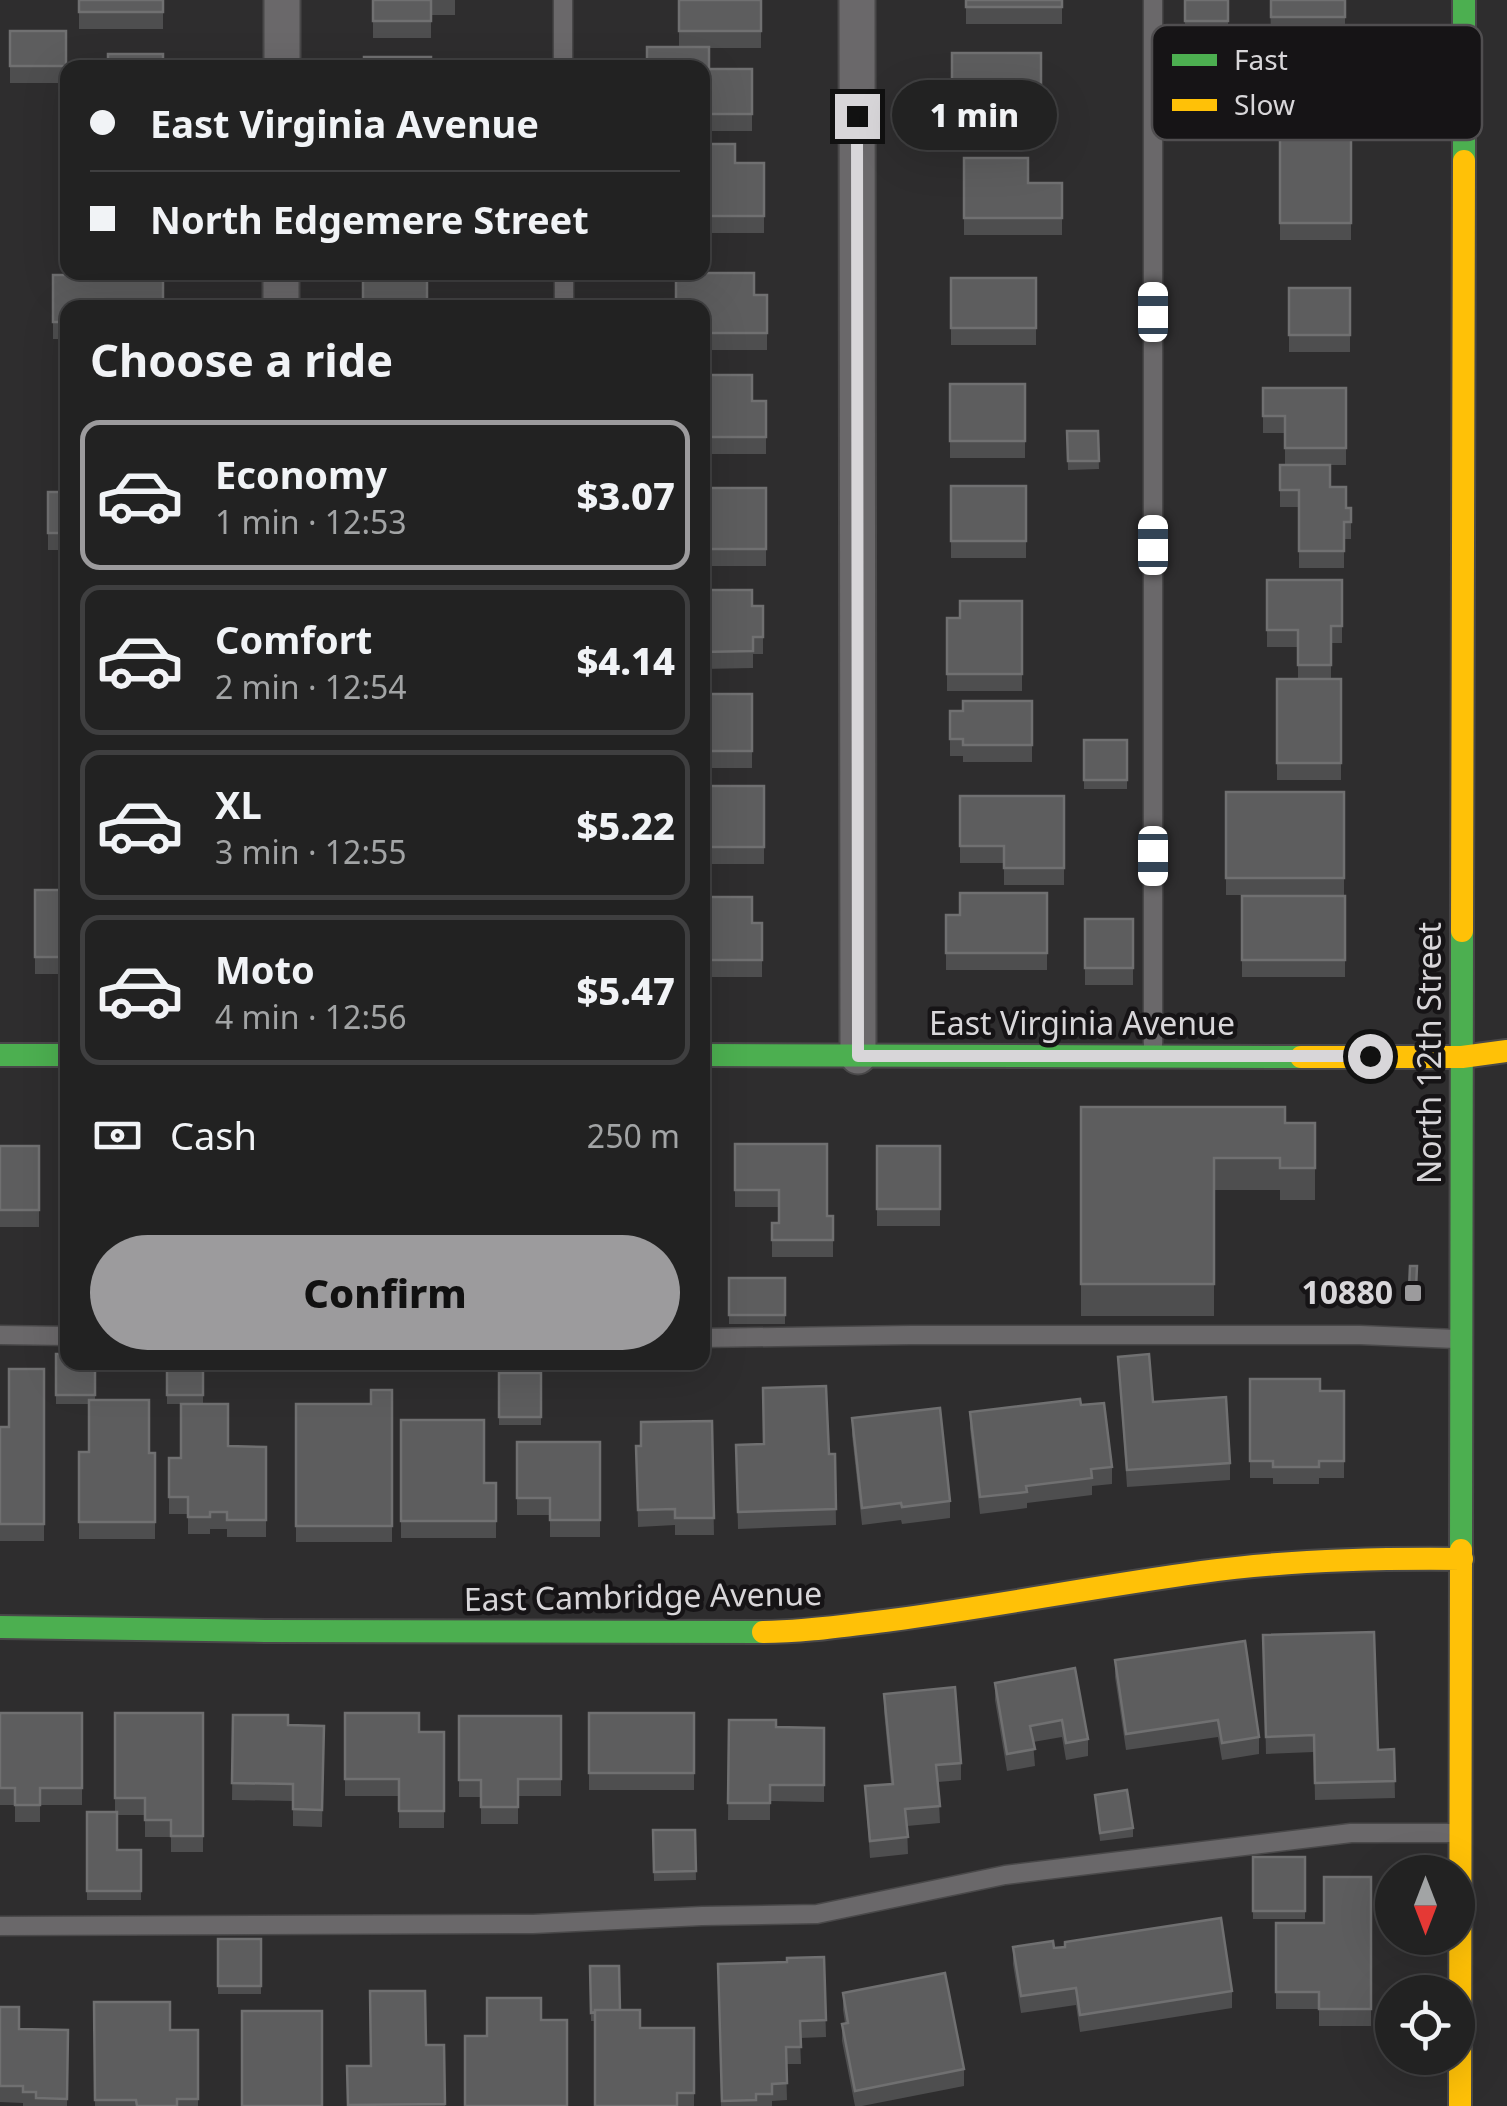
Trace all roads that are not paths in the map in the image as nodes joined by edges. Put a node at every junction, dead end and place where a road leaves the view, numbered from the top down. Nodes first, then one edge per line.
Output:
1 (282, 0) edge
2 (562, 0) edge
3 (857, 0) edge
4 (1152, 0) edge
5 (1464, 0) edge
6 (1152, 25) edge
7 (1464, 25) edge
8 (282, 60) edge
9 (563, 60) edge
10 (1152, 140) edge
11 (1464, 140) edge
12 (1507, 1051) edge
13 (0, 1054) edge
14 (60, 1054) edge
15 (710, 1055) edge
16 (858, 1056) junction
17 (1153, 1056) junction
18 (1462, 1057) junction
19 (1507, 1075) edge
20 (0, 1335) edge
21 (60, 1336) edge
22 (710, 1338) edge
23 (1462, 1339) junction
24 (1462, 1559) junction
25 (0, 1627) edge
26 (1460, 1833) junction
27 (0, 1926) edge
28 (1460, 2106) edge

1 - 8 street
2 - 9 lane
3 - 16 street
4 - 6 lane
5 - 7 street, North 12th Street
10 - 17 lane
11 - 18 street, North 12th Street
12 - 18 street, East Virginia Avenue
13 - 14 street
15 - 16 street, East Virginia Avenue
16 - 17 street, East Virginia Avenue
17 - 18 street, East Virginia Avenue
18 - 19 street, East Virginia Avenue
18 - 23 street, North 12th Street
20 - 21 lane
22 - 23 lane
23 - 24 street, North 12th Street
24 - 25 street, East Cambridge Avenue
24 - 26 street, North 12th Street
26 - 27 lane
26 - 28 street, North 12th Street

